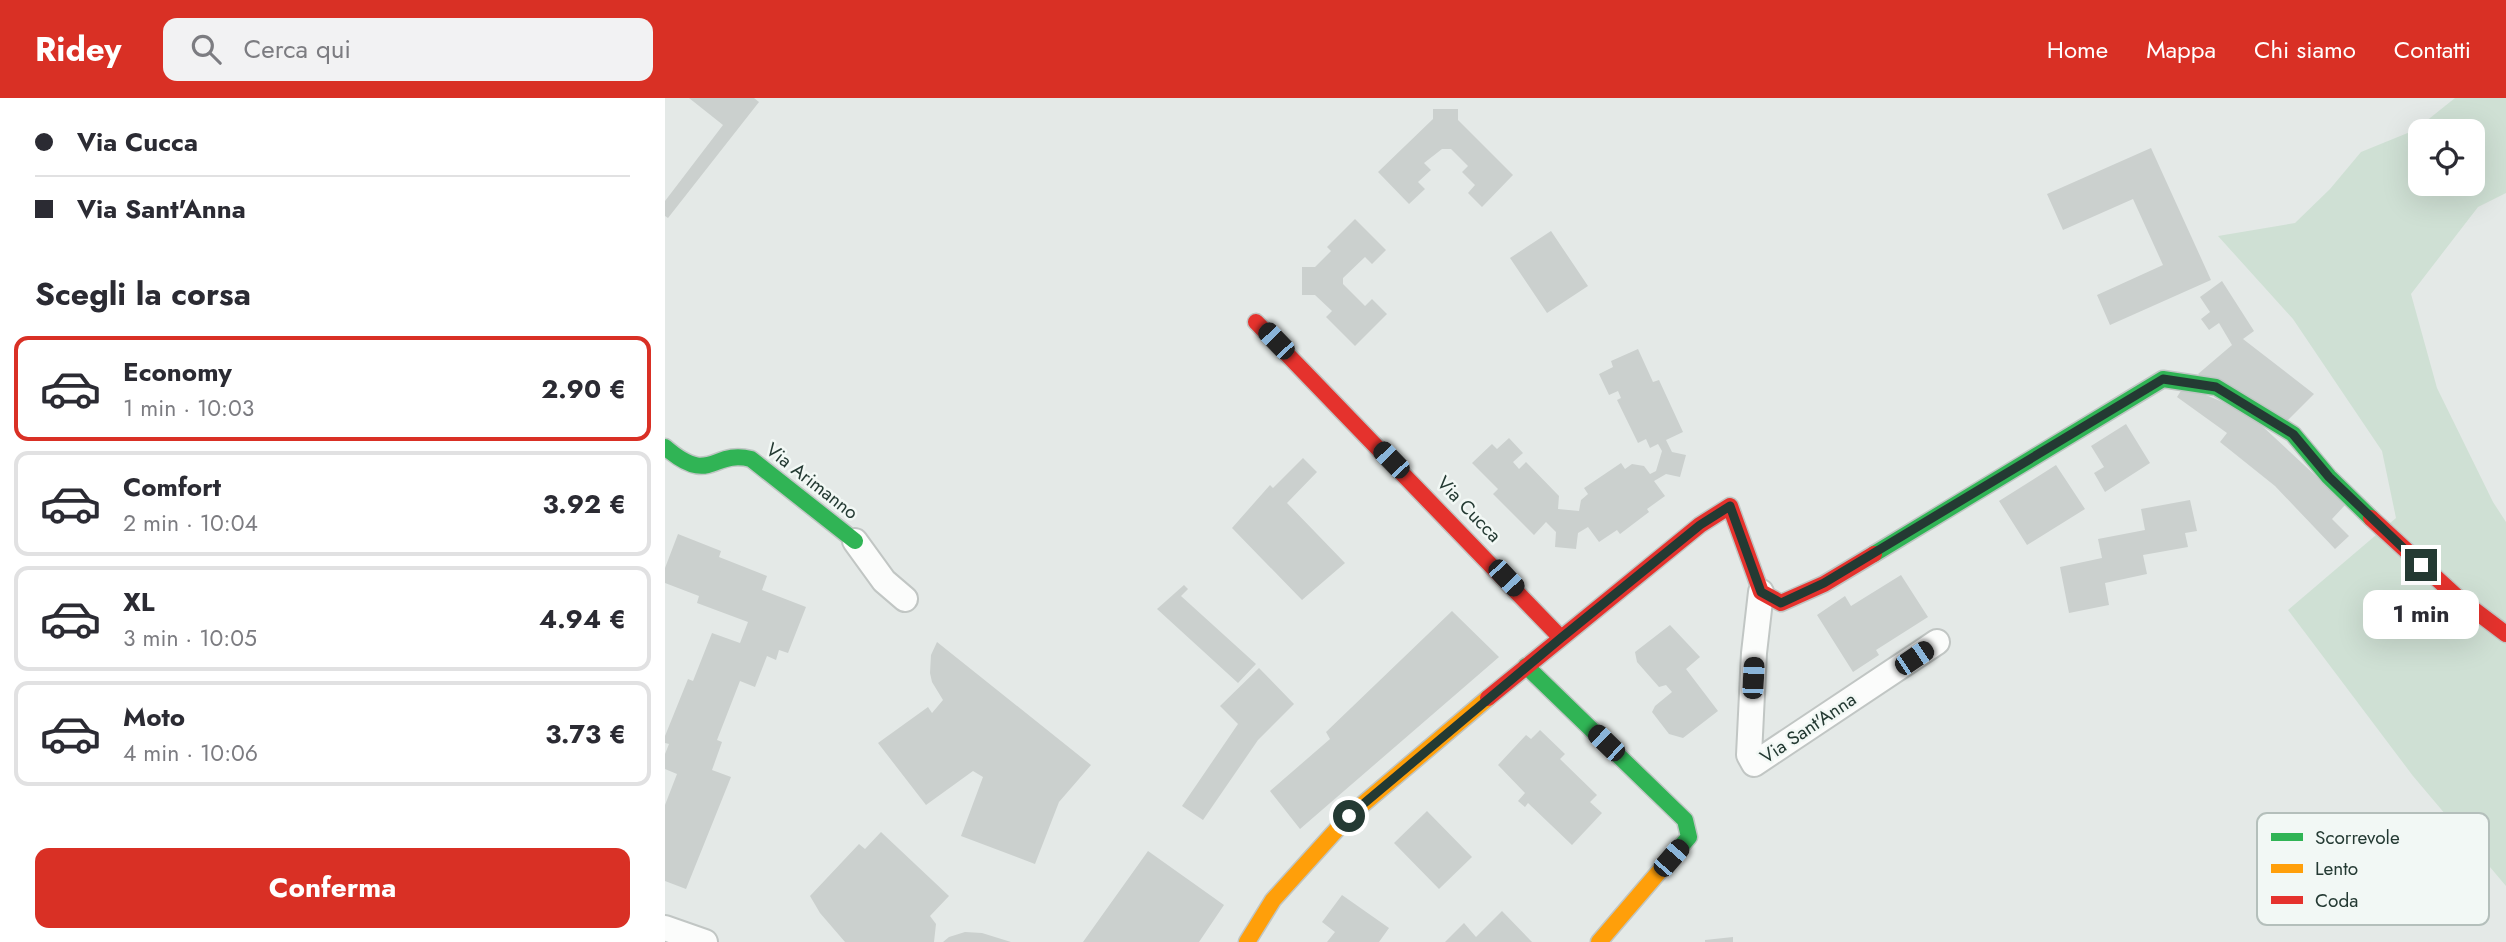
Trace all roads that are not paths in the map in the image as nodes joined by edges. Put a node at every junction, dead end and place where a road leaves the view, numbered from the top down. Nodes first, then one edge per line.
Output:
1 (1256, 321) dead end
2 (665, 447) edge
3 (855, 541) joint
4 (1761, 592) junction
5 (905, 599) dead end
6 (2506, 634) edge
7 (1561, 638) junction
8 (1937, 642) dead end
9 (1526, 666) junction
10 (665, 928) edge
11 (705, 942) edge
12 (1247, 942) edge
13 (1599, 942) edge

1 - 7 street, Via Cucca
2 - 3 street, Via Arimanno
3 - 5 street
4 - 6 street
4 - 7 street, Via Sant'Anna
4 - 8 street, Via Sant'Anna
7 - 9 street
9 - 12 street
9 - 13 street
10 - 11 street

